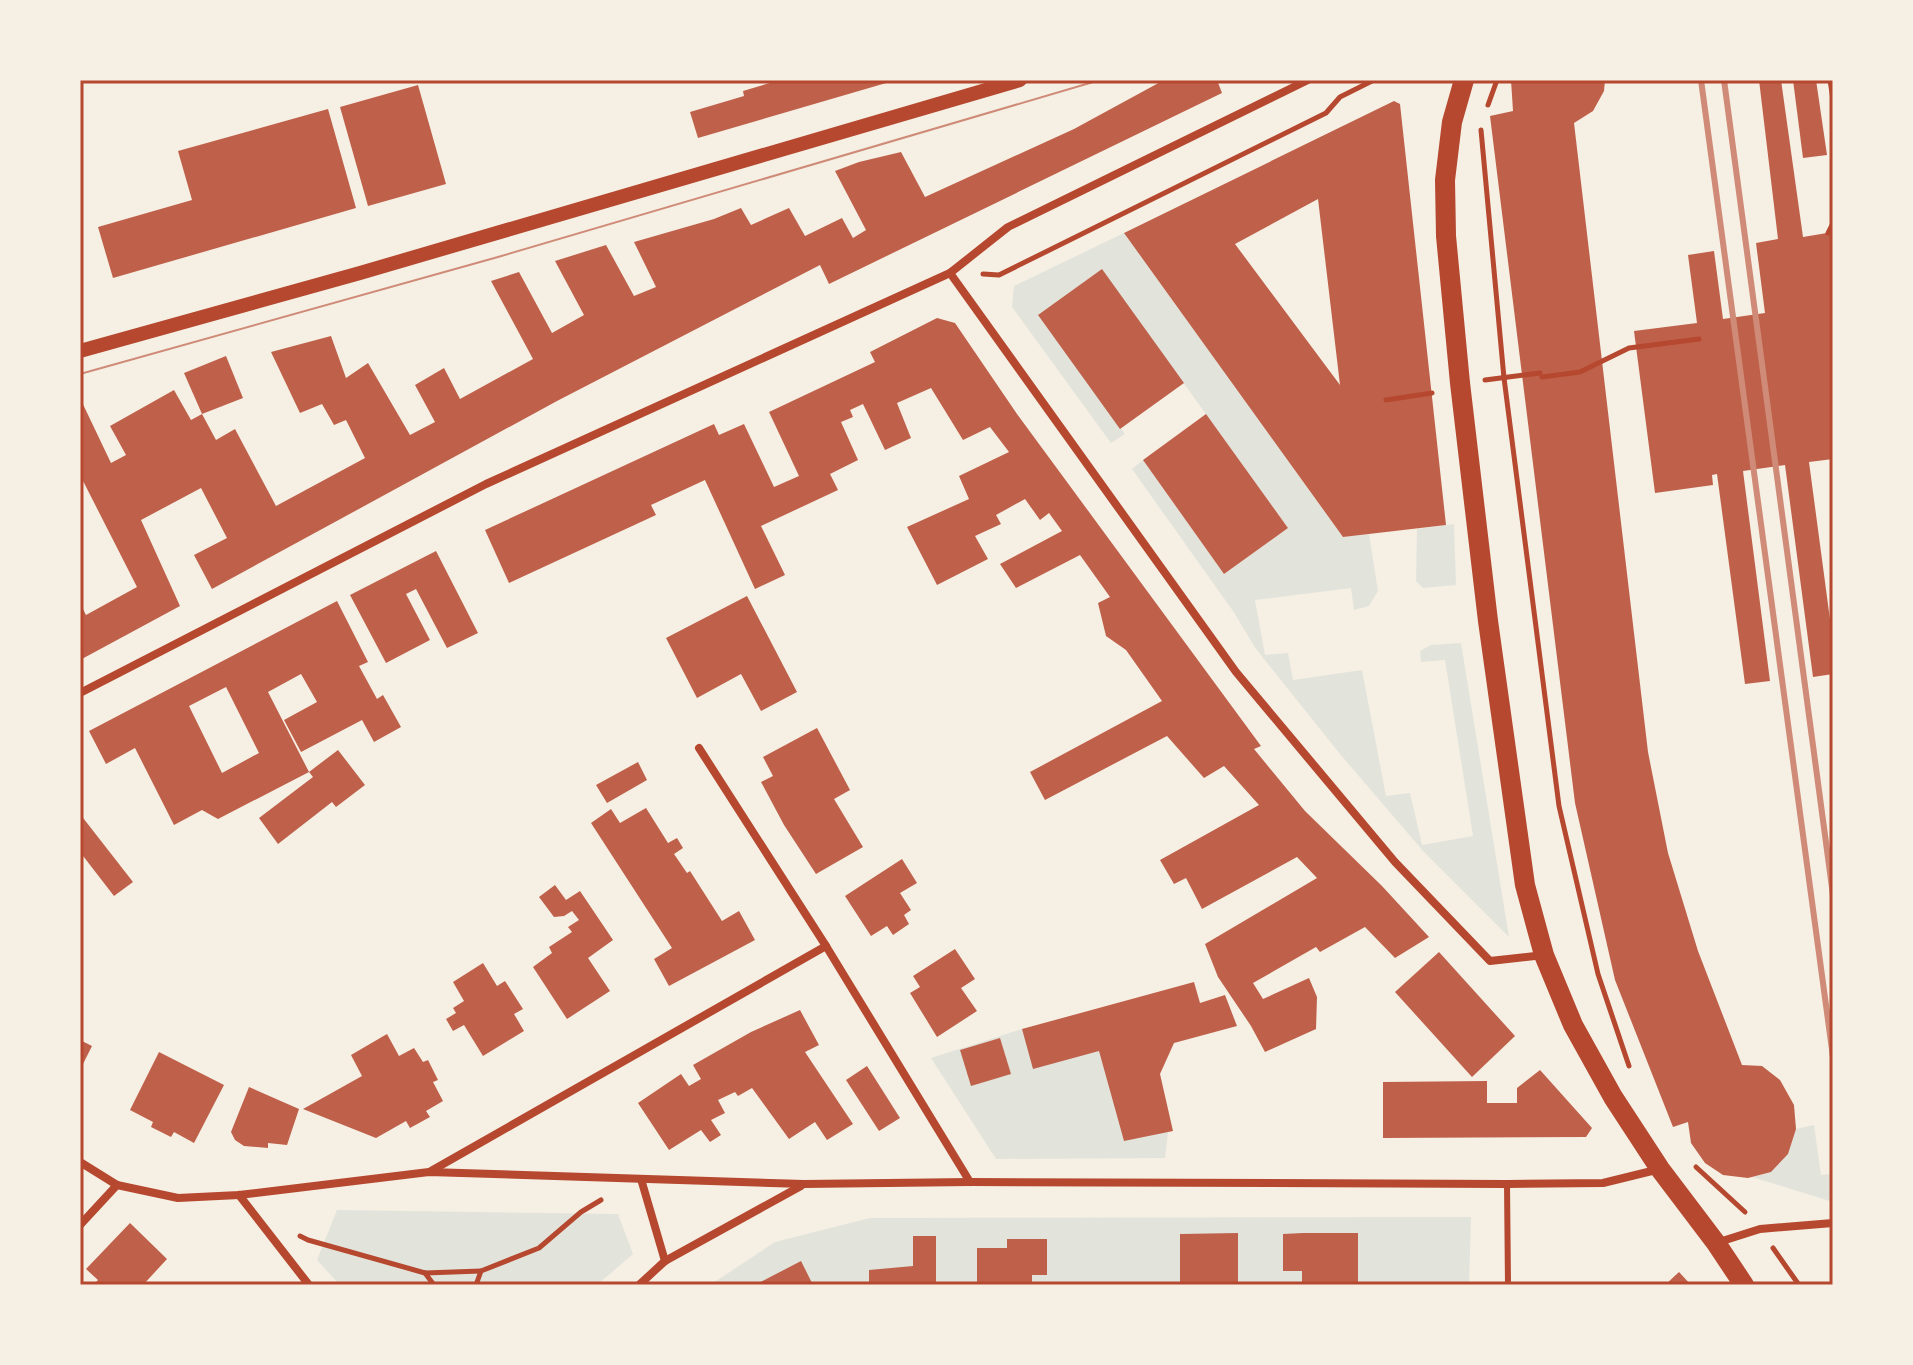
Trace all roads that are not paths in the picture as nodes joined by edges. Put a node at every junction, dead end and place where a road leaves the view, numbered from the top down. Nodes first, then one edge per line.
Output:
1 (1020, 80) edge
2 (1308, 80) edge
3 (1464, 80) edge
4 (950, 273) junction
5 (80, 351) edge
6 (80, 693) edge
7 (699, 748) dead end
8 (826, 946) junction
9 (1544, 955) junction
10 (80, 1162) edge
11 (1660, 1169) junction
12 (429, 1172) junction
13 (641, 1179) junction
14 (970, 1182) junction
15 (804, 1184) junction
16 (1507, 1184) junction
17 (117, 1185) junction
18 (239, 1195) junction
19 (1833, 1223) edge
20 (80, 1225) edge
21 (1716, 1243) junction
22 (665, 1261) junction
23 (309, 1285) edge
24 (639, 1285) edge
25 (1508, 1285) edge
26 (1744, 1285) edge

1 - 5 street
2 - 4 street
3 - 9 main road
4 - 6 street
4 - 9 street
7 - 8 street
8 - 12 street
8 - 14 street
9 - 11 main road
10 - 17 street
11 - 16 street
11 - 21 main road
12 - 13 street
12 - 18 street
13 - 15 street
13 - 22 street
14 - 15 street
14 - 16 street
15 - 22 street
16 - 25 lane
17 - 18 street
17 - 20 street
18 - 23 street
19 - 21 street
21 - 26 main road
22 - 24 street

